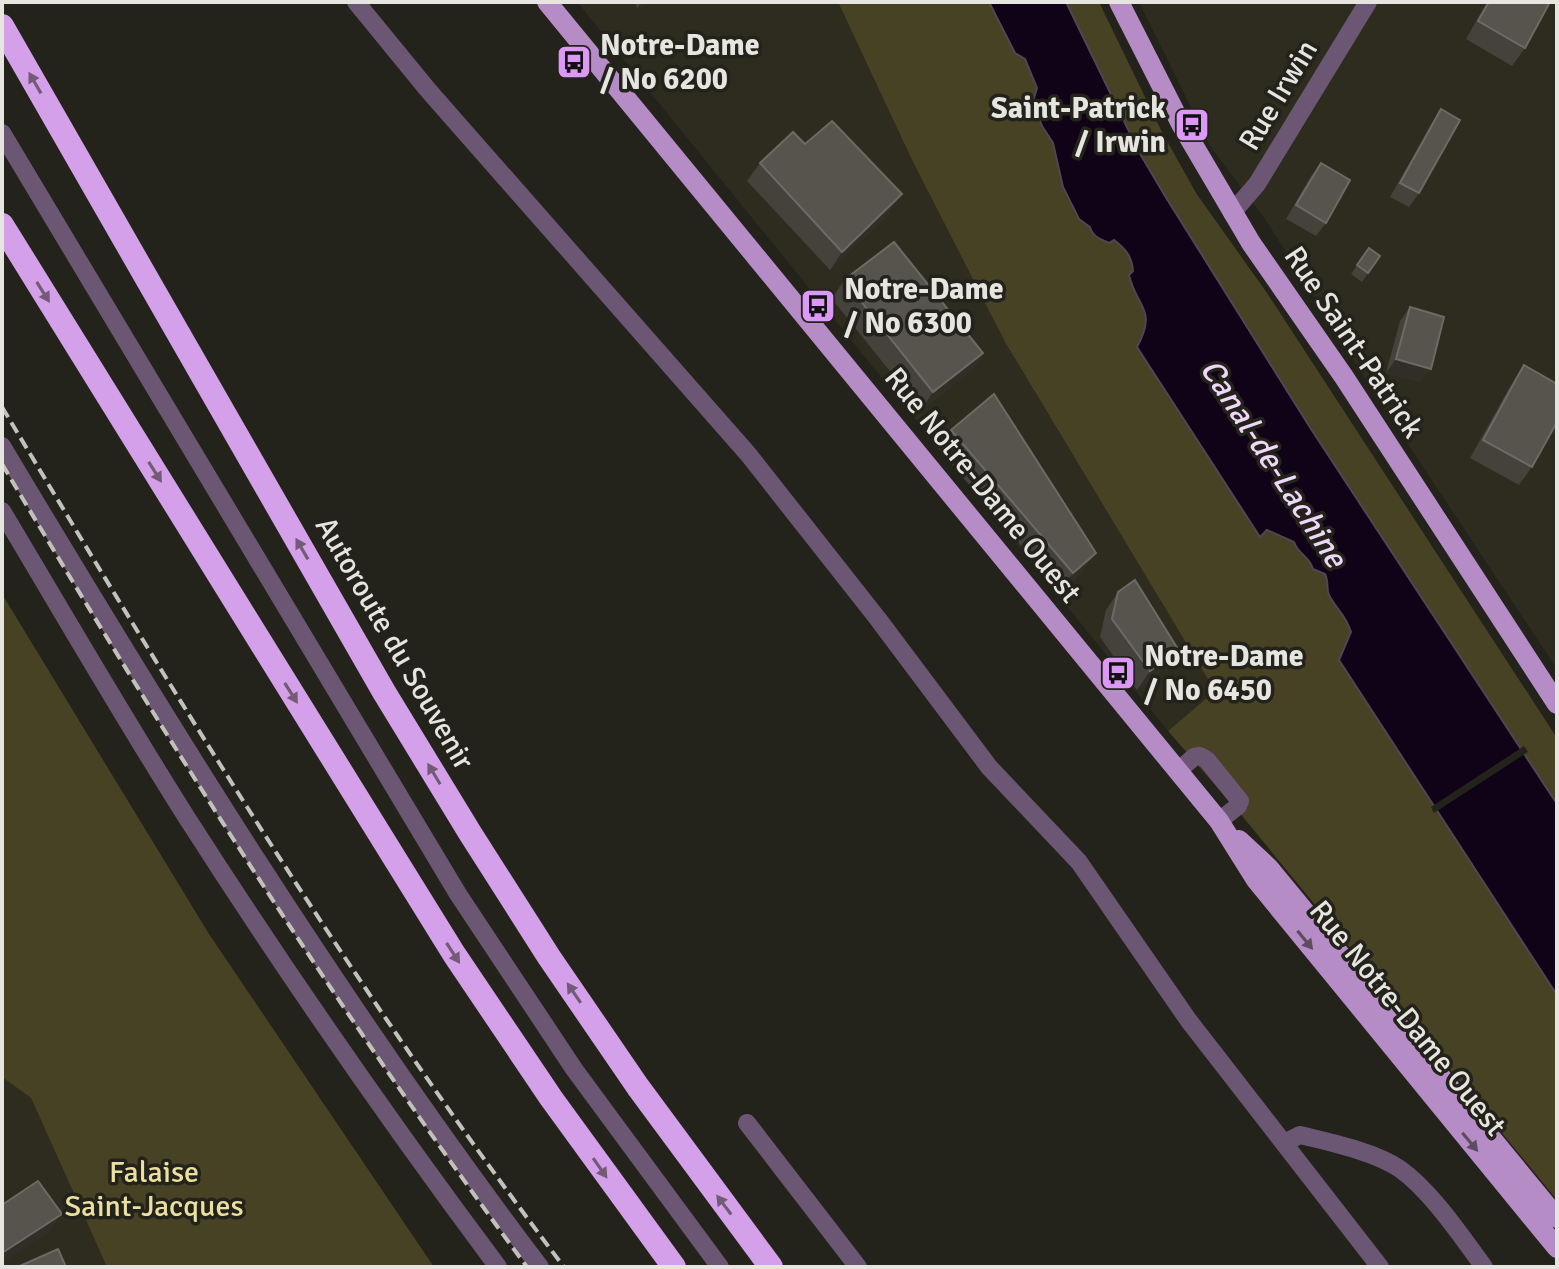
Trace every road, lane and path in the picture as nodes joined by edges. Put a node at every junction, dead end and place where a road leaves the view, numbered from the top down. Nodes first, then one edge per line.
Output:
1 (356, 2) edge
2 (547, 2) edge
3 (1119, 2) edge
4 (1368, 2) edge
5 (2, 26) edge
6 (2, 122) edge
7 (2, 133) edge
8 (1232, 213) junction
9 (56, 220) junction
10 (2, 225) edge
11 (2, 446) edge
12 (2, 511) edge
13 (1557, 704) edge
14 (1178, 771) junction
15 (1219, 821) junction
16 (747, 1123) dead end
17 (1284, 1143) junction
18 (1557, 1218) edge
19 (1557, 1248) edge
20 (498, 1267) edge
21 (540, 1267) edge
22 (674, 1267) edge
23 (720, 1267) edge
24 (771, 1267) edge
25 (858, 1267) edge
26 (1380, 1267) edge
27 (1484, 1267) edge

1 - 17 street
2 - 14 main road, Rue Notre-Dame Ouest
3 - 8 main road, Rue Saint-Patrick
4 - 8 street, Rue Irwin
24 -> 5 highway, Autoroute du Souvenir
6 - 9 street
7 - 9 street
8 - 13 main road, Rue Saint-Patrick
9 - 23 street
10 -> 22 highway
11 - 21 street
12 - 20 street
14 - 15 main road, Rue Notre-Dame Ouest
14 - 15 street
15 - 18 main road, Rue Notre-Dame Ouest
15 -> 19 main road, Rue Notre-Dame Ouest
16 - 25 street
17 - 26 street
17 - 27 street

